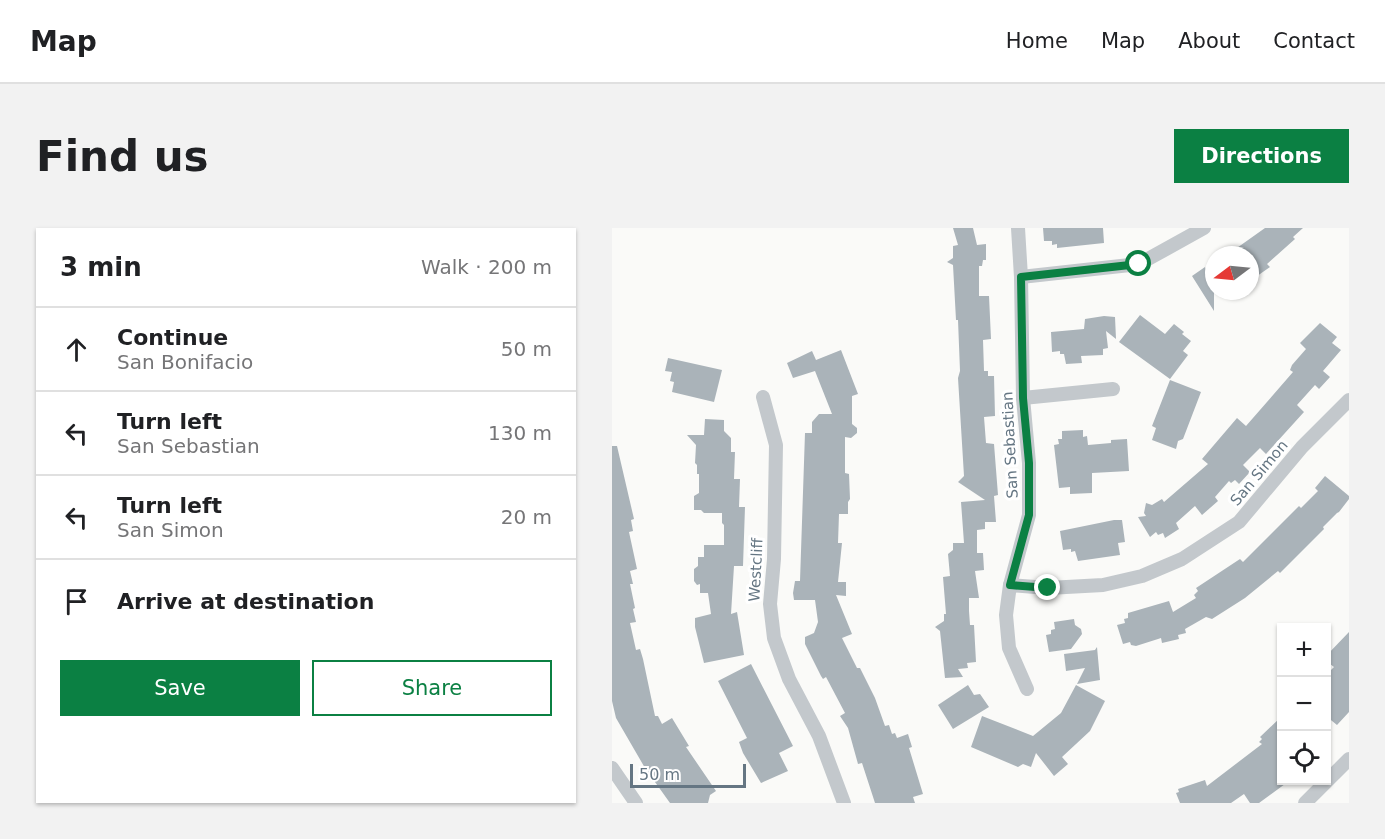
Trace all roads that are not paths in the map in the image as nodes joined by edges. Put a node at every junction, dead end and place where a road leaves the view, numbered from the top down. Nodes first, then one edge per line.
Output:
1 (1018, 228) edge
2 (1204, 228) edge
3 (1021, 277) junction
4 (1113, 389) dead end
5 (763, 397) dead end
6 (1023, 398) junction
7 (1349, 400) edge
8 (1010, 585) junction
9 (1027, 689) dead end
10 (1349, 759) edge
11 (612, 768) edge
12 (636, 803) edge
13 (843, 803) edge
14 (1305, 803) edge

1 - 3 street, San Sebastian
2 - 3 street
3 - 6 street, San Sebastian
4 - 6 street
5 - 13 street, Westcliff
6 - 8 street, San Sebastian
7 - 8 street, San Simon
8 - 9 street, San Sebastian
10 - 14 street
11 - 12 street

